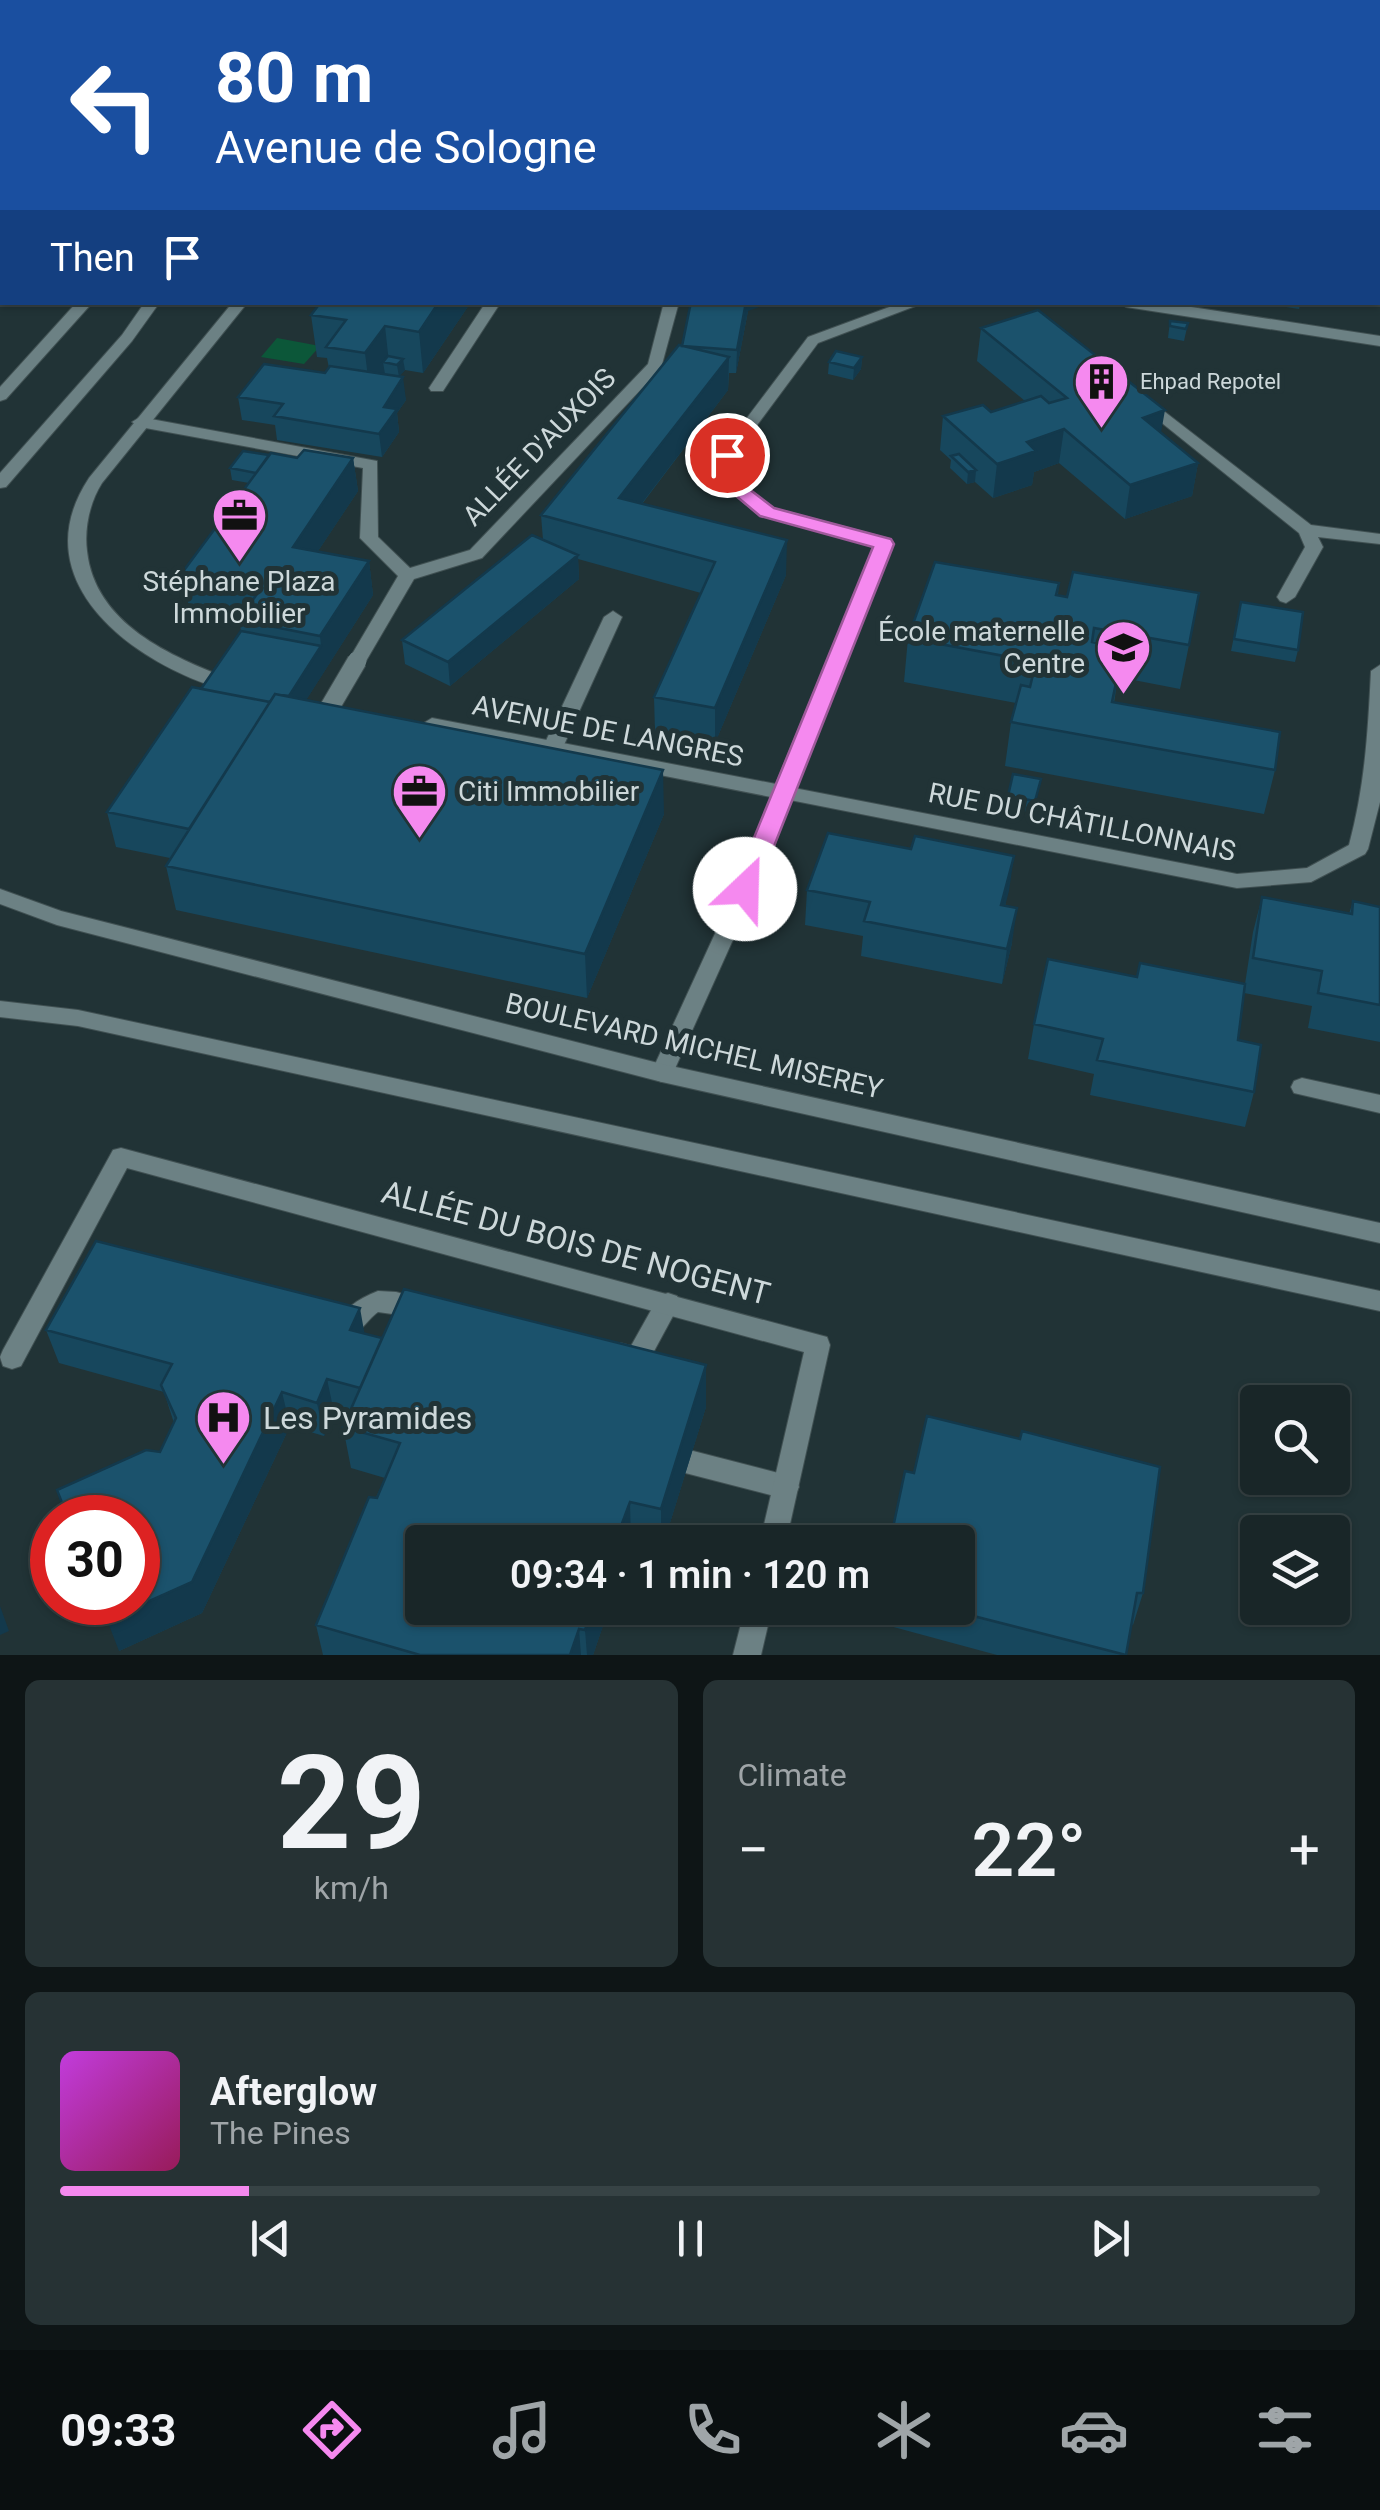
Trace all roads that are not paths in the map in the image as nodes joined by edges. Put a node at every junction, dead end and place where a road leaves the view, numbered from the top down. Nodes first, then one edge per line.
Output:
1 (83, 305) edge
2 (152, 305) edge
3 (238, 305) edge
4 (492, 305) edge
5 (671, 305) edge
6 (911, 305) edge
7 (1146, 305) edge
8 (1380, 341) edge
9 (1125, 386) edge
10 (437, 388) dead end
11 (0, 396) edge
12 (140, 422) junction
13 (0, 483) edge
14 (1306, 530) junction
15 (1380, 539) edge
16 (407, 576) junction
17 (1286, 597) dead end
18 (613, 618) dead end
19 (1380, 671) edge
20 (225, 684) edge
21 (306, 702) edge
22 (355, 710) edge
23 (409, 720) edge
24 (1379, 724) edge
25 (553, 747) junction
26 (305, 750) edge
27 (782, 794) junction
28 (0, 896) edge
29 (0, 1009) edge
30 (662, 1073) junction
31 (1302, 1087) dead end
32 (1380, 1104) edge
33 (1380, 1234) edge
34 (1380, 1301) edge
35 (668, 1303) junction
36 (451, 1314) edge
37 (340, 1335) edge
38 (600, 1349) edge
39 (12, 1358) dead end
40 (634, 1448) edge
41 (786, 1487) junction
42 (777, 1525) edge
43 (754, 1625) edge
44 (747, 1655) edge

1 - 11 street
2 - 13 street
3 - 12 street
4 - 10 street
5 - 16 street, ALLÉE D'AUXOIS
6 - 27 street
7 - 8 street
9 - 14 street
12 - 16 street
12 - 20 street
14 - 15 street
14 - 17 street
16 - 26 street, bridge
18 - 25 street
19 - 24 street
21 - 22 street
23 - 25 street, AVENUE DE LANGRES
24 - 27 street, RUE DU CHÂTILLONNAIS
25 - 27 street, AVENUE DE LANGRES
27 - 30 street
28 - 30 street, BOULEVARD MICHEL MISEREY
29 - 34 street
30 - 33 street, BOULEVARD MICHEL MISEREY
31 - 32 street
35 - 38 street
35 - 39 street, ALLÉE DU BOIS DE NOGENT
35 - 41 street, ALLÉE DU BOIS DE NOGENT
36 - 37 street
40 - 41 street
41 - 42 street, ALLÉE DU BOIS DE NOGENT
43 - 44 street

